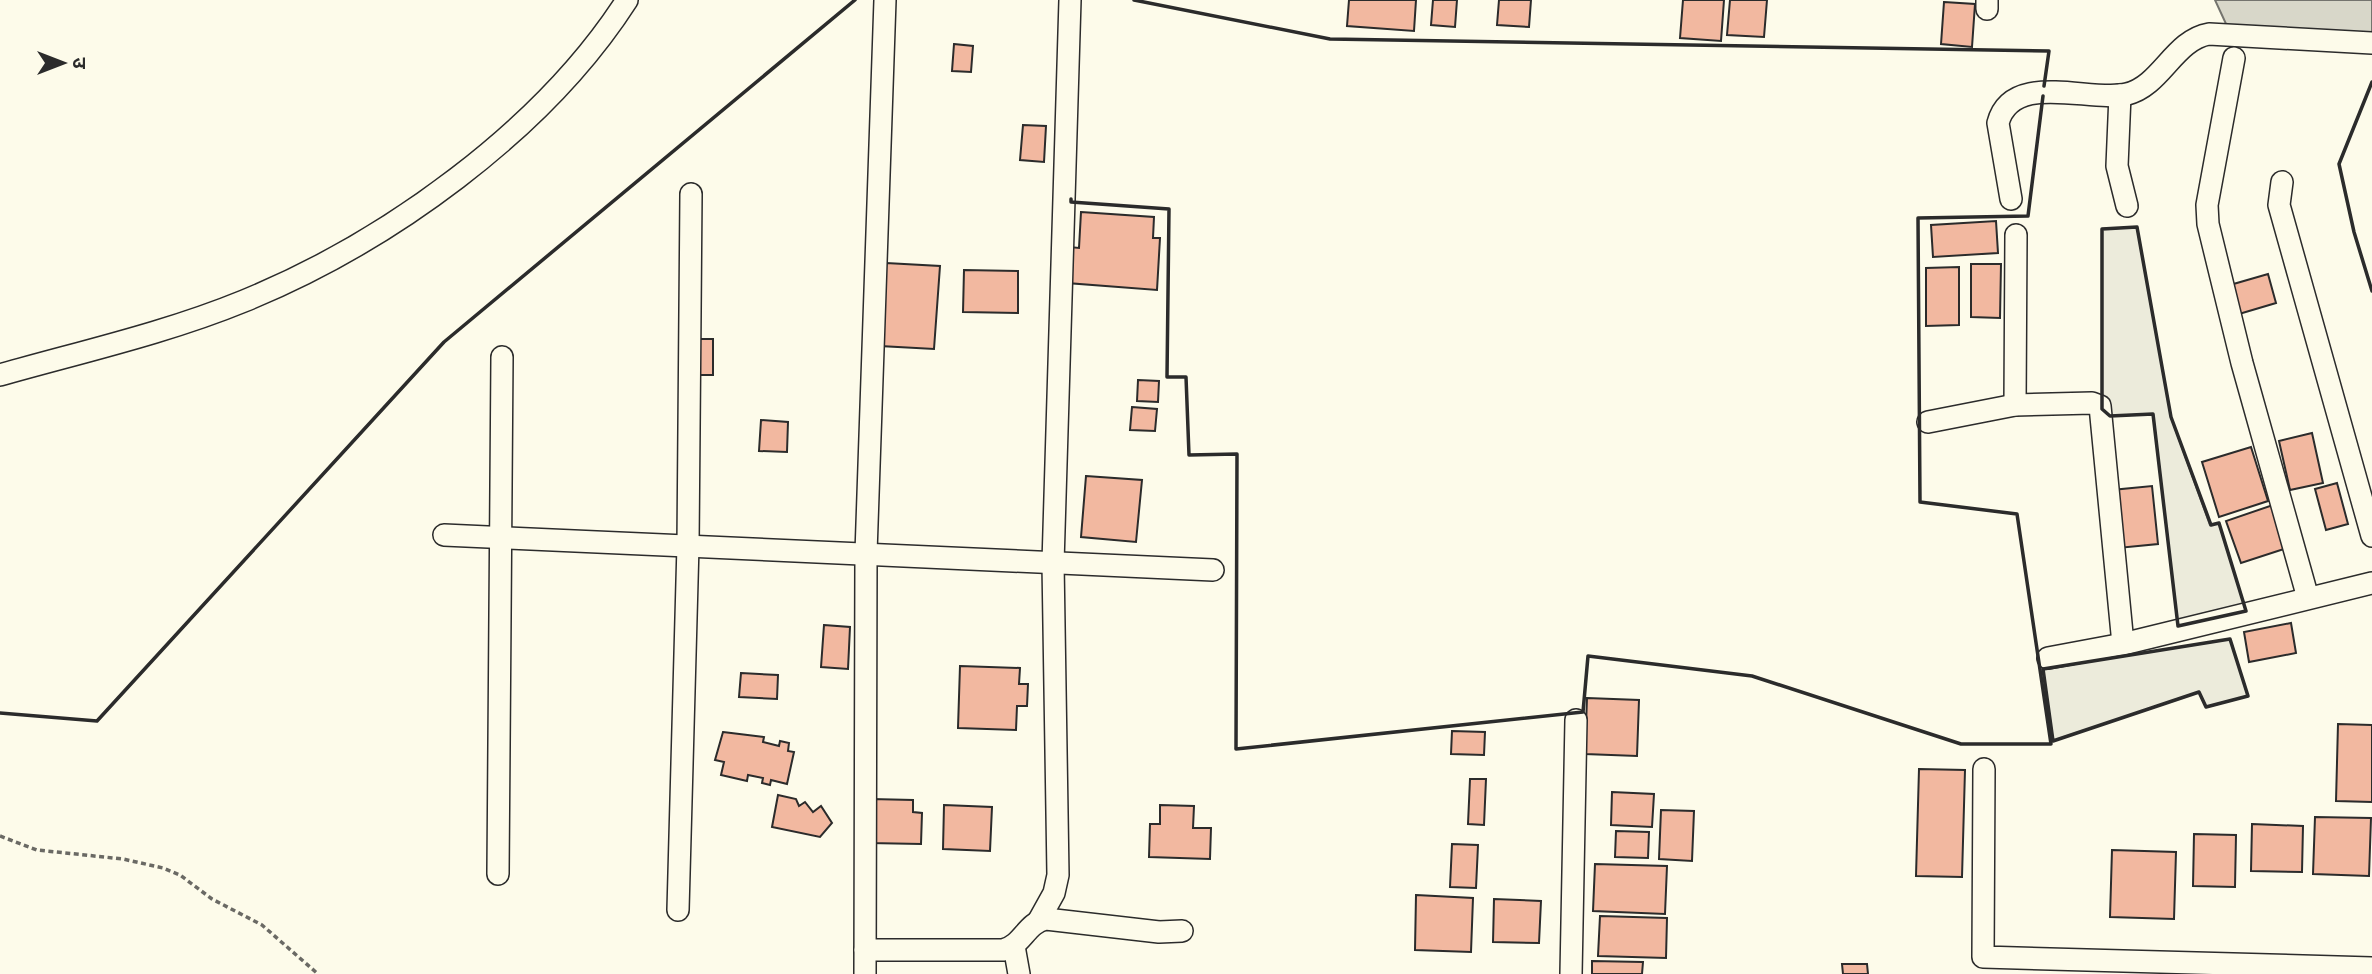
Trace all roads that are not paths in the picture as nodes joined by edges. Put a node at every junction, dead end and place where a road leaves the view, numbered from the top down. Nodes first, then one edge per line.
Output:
1 (627, 0) edge
2 (885, 0) edge
3 (1070, 0) edge
4 (2372, 43) edge
5 (2234, 58) dead end
6 (2120, 95) junction
7 (2282, 182) dead end
8 (691, 194) dead end
9 (2011, 199) dead end
10 (2127, 206) dead end
11 (2016, 235) dead end
12 (502, 358) dead end
13 (0, 375) edge
14 (2015, 405) junction
15 (1928, 422) dead end
16 (444, 535) dead end
17 (500, 535) junction
18 (2372, 536) edge
19 (688, 545) junction
20 (866, 553) junction
21 (1053, 564) junction
22 (1213, 570) dead end
23 (2372, 583) edge
24 (2308, 598) junction
25 (2123, 644) junction
26 (2048, 659) dead end
27 (1576, 720) dead end
28 (1984, 769) dead end
29 (498, 874) dead end
30 (678, 910) dead end
31 (1039, 920) junction
32 (1182, 931) dead end
33 (1014, 946) junction
34 (865, 950) junction
35 (2088, 967) edge
36 (2372, 968) edge
37 (865, 974) edge
38 (1018, 974) edge
39 (1572, 974) edge

1 - 13 street
2 - 20 street
3 - 21 street
4 - 6 street
5 - 24 street
6 - 9 street
6 - 10 street
7 - 18 street
8 - 19 street
11 - 14 street
12 - 17 street
14 - 15 street
14 - 25 street
16 - 17 street
17 - 19 street
17 - 29 street
19 - 20 street
19 - 30 street
20 - 21 street
20 - 34 street
21 - 22 street
21 - 31 street
23 - 24 street
24 - 25 street
25 - 26 street
27 - 39 street
28 - 35 street
31 - 32 street
31 - 33 street
33 - 34 street
33 - 38 street
34 - 37 street
35 - 36 street

